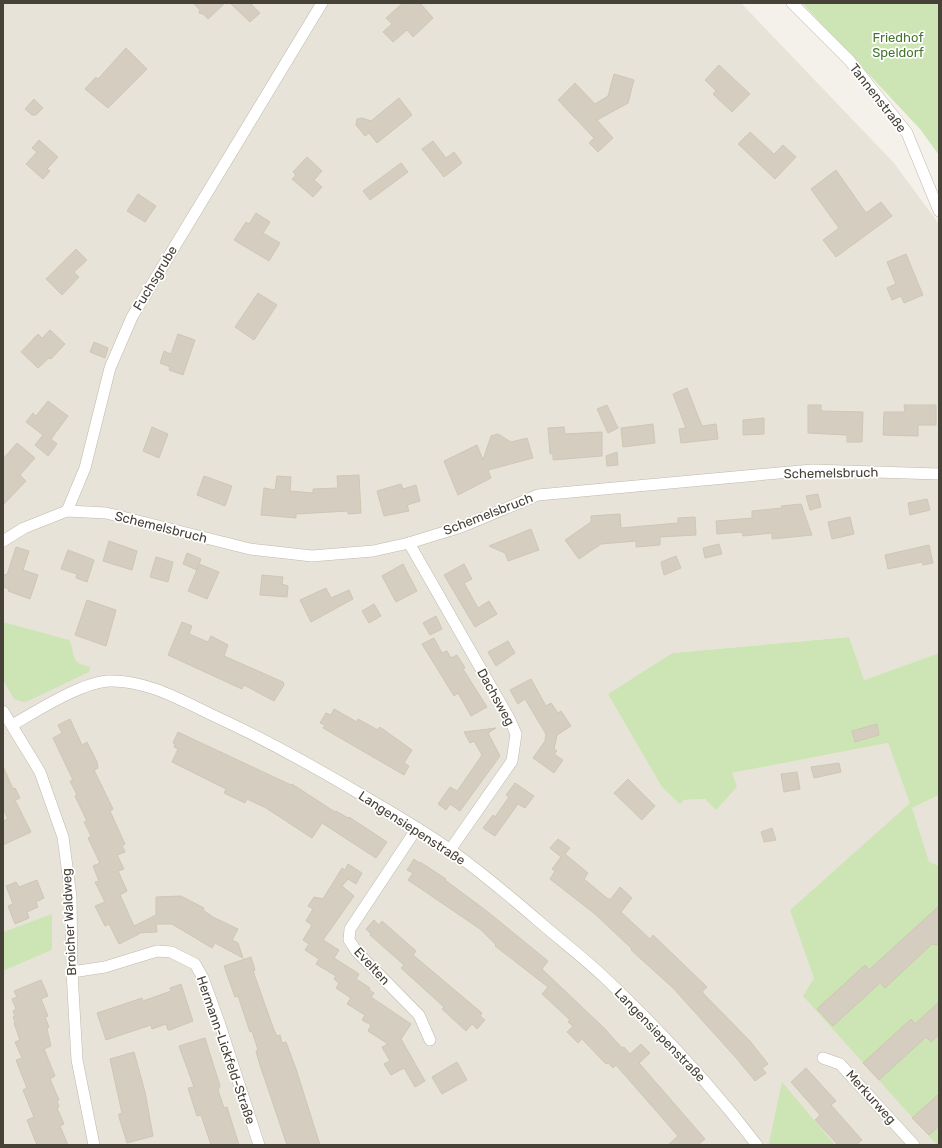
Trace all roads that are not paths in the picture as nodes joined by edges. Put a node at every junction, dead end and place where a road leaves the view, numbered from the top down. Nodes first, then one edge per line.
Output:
1 (322, 3) edge
2 (792, 3) edge
3 (939, 211) edge
4 (939, 474) edge
5 (66, 511) junction
6 (3, 541) edge
7 (409, 543) junction
8 (3, 711) edge
9 (12, 725) junction
10 (417, 828) junction
11 (450, 850) junction
12 (72, 972) junction
13 (430, 1040) dead end
14 (823, 1058) dead end
15 (94, 1145) edge
16 (259, 1145) edge
17 (756, 1145) edge
18 (914, 1145) edge

1 - 5 street, Fuchsgrube
2 - 3 street, Tannenstraße
4 - 7 street, Schemelsbruch
5 - 6 street
5 - 7 street, Schemelsbruch
7 - 11 street, Dachsweg
8 - 9 street, Broicher Waldweg
9 - 10 street, Langensiepenstraße
9 - 12 street, Broicher Waldweg
10 - 11 street, Langensiepenstraße
10 - 13 street, Evelten
11 - 17 street, Langensiepenstraße
12 - 15 street, Broicher Waldweg
12 - 16 street, Hermann-Lickfeld-Straße
14 - 18 street, Merkurweg

